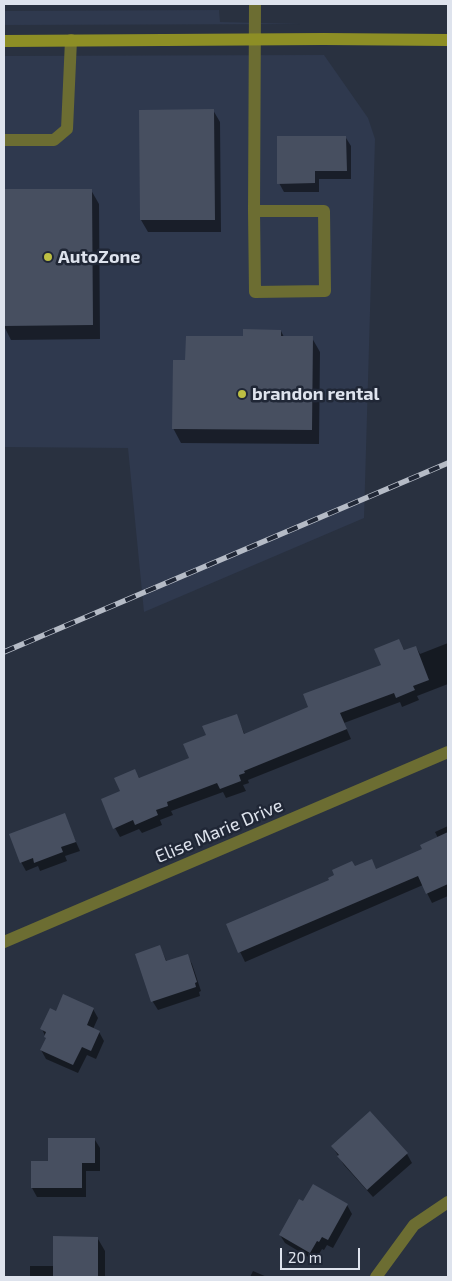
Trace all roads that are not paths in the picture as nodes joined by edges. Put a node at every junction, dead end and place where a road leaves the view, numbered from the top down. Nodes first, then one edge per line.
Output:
1 (255, 4) edge
2 (255, 39) junction
3 (71, 40) junction
4 (448, 40) edge
5 (4, 41) edge
6 (4, 140) edge
7 (254, 211) junction
8 (448, 752) edge
9 (4, 942) edge
10 (448, 1202) edge
11 (376, 1277) edge

1 - 2 street
2 - 3 main road
2 - 4 main road
2 - 7 street
3 - 5 main road
3 - 6 street
7 - 7 street
8 - 9 street, Elise Marie Drive
10 - 11 street

